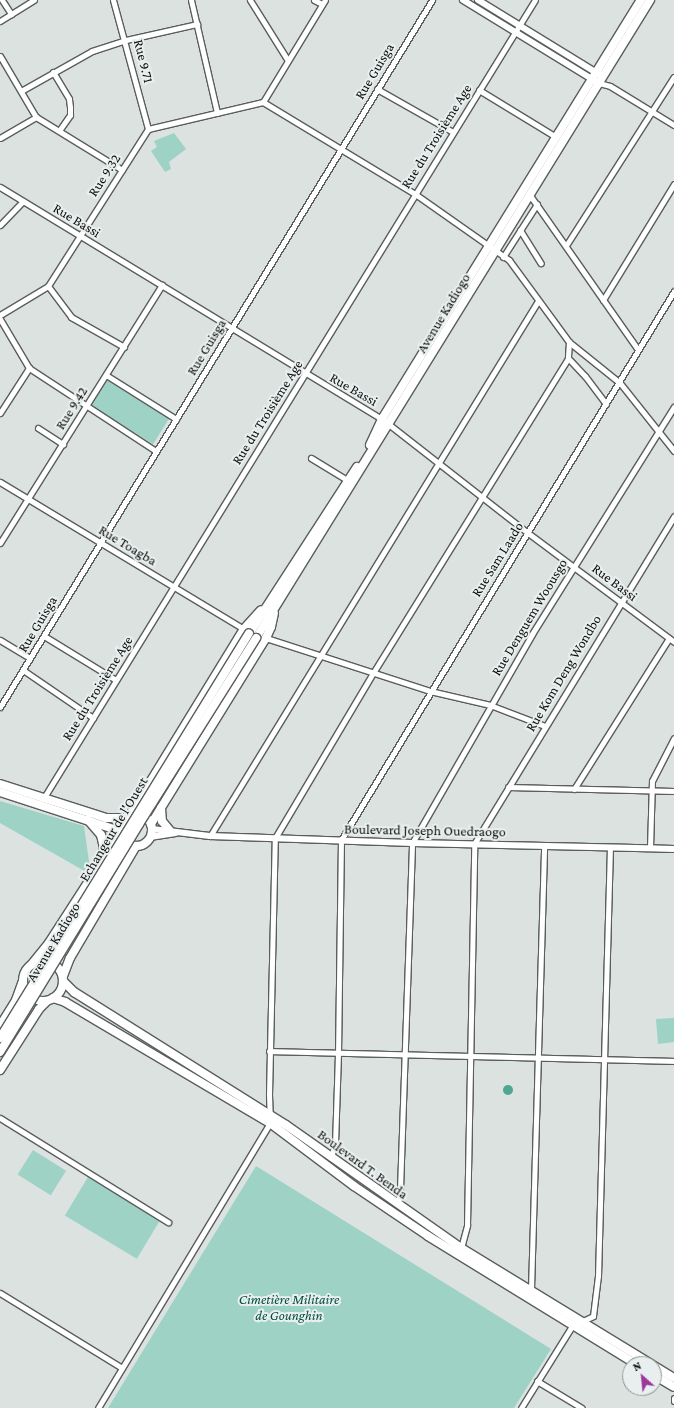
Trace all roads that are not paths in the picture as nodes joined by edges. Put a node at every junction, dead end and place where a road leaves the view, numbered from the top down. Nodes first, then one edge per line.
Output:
1 (2, 0) edge
2 (34, 0) edge
3 (113, 0) edge
4 (192, 0) edge
5 (250, 0) edge
6 (314, 0) edge
7 (432, 0) edge
8 (463, 0) edge
9 (478, 0) edge
10 (534, 0) edge
11 (641, 0) edge
12 (650, 0) edge
13 (323, 2) edge
14 (11, 14) junction
15 (0, 21) edge
16 (197, 24) junction
17 (519, 25) junction
18 (514, 32) junction
19 (126, 40) junction
20 (0, 56) edge
21 (287, 59) junction
22 (53, 72) junction
23 (674, 77) edge
24 (597, 78) junction
25 (377, 89) junction
26 (479, 90) junction
27 (21, 91) junction
28 (263, 102) junction
29 (652, 112) junction
30 (217, 113) junction
31 (36, 117) junction
32 (674, 126) edge
33 (148, 130) junction
34 (59, 131) junction
35 (453, 132) junction
36 (0, 138) edge
37 (556, 138) junction
38 (341, 149) junction
39 (122, 170) junction
40 (674, 184) edge
41 (0, 187) edge
42 (524, 189) junction
43 (415, 194) junction
44 (531, 196) junction
45 (23, 201) junction
46 (537, 204) junction
47 (0, 225) edge
48 (520, 230) junction
49 (80, 235) junction
50 (566, 244) junction
51 (488, 245) junction
52 (495, 252) junction
53 (503, 257) junction
54 (541, 263) dead end
55 (162, 285) junction
56 (48, 286) junction
57 (674, 291) edge
58 (603, 300) junction
59 (538, 301) junction
60 (0, 315) edge
61 (0, 319) edge
62 (232, 327) junction
63 (569, 342) junction
64 (124, 347) junction
65 (637, 348) junction
66 (568, 358) junction
67 (29, 368) junction
68 (304, 374) junction
69 (106, 375) junction
70 (620, 383) junction
71 (606, 404) junction
72 (2, 405) edge
73 (86, 407) junction
74 (674, 407) edge
75 (0, 413) edge
76 (176, 419) junction
77 (385, 421) junction
78 (38, 428) dead end
79 (659, 432) junction
80 (63, 444) junction
81 (156, 451) junction
82 (674, 451) edge
83 (311, 458) dead end
84 (438, 463) junction
85 (347, 480) junction
86 (0, 482) edge
87 (481, 497) junction
88 (28, 499) junction
89 (674, 516) edge
90 (528, 533) junction
91 (0, 543) edge
92 (100, 543) junction
93 (573, 566) junction
94 (173, 587) junction
95 (621, 601) junction
96 (274, 610) junction
97 (250, 634) junction
98 (44, 636) junction
99 (266, 638) junction
100 (669, 638) junction
101 (0, 640) edge
102 (674, 642) edge
103 (320, 656) junction
104 (30, 658) junction
105 (23, 670) junction
106 (373, 673) junction
107 (116, 680) junction
108 (430, 691) junction
109 (490, 705) junction
110 (0, 707) edge
111 (93, 718) junction
112 (545, 726) junction
113 (674, 738) edge
114 (0, 784) edge
115 (508, 787) junction
116 (574, 790) junction
117 (651, 791) junction
118 (674, 791) edge
119 (0, 792) edge
120 (44, 798) junction
121 (39, 805) junction
122 (161, 808) junction
123 (127, 817) junction
124 (88, 820) junction
125 (139, 824) joint
126 (151, 830) junction
127 (120, 832) junction
128 (173, 832) junction
129 (210, 836) junction
130 (275, 838) junction
131 (341, 840) junction
132 (412, 844) junction
133 (474, 844) junction
134 (544, 845) junction
135 (136, 846) junction
136 (610, 847) junction
137 (650, 848) junction
138 (674, 849) edge
139 (99, 866) junction
140 (32, 964) junction
141 (63, 978) junction
142 (23, 980) junction
143 (50, 1000) junction
144 (0, 1026) edge
145 (0, 1038) edge
146 (270, 1051) junction
147 (0, 1052) edge
148 (338, 1054) junction
149 (403, 1056) junction
150 (471, 1056) junction
151 (536, 1057) junction
152 (604, 1058) junction
153 (674, 1061) edge
154 (0, 1070) edge
155 (0, 1118) edge
156 (270, 1119) junction
157 (332, 1157) junction
158 (398, 1205) junction
159 (168, 1222) dead end
160 (461, 1248) junction
161 (531, 1290) junction
162 (0, 1293) edge
163 (584, 1322) junction
164 (572, 1326) junction
165 (623, 1356) edge
166 (638, 1356) edge
167 (122, 1368) junction
168 (662, 1371) edge
169 (674, 1378) edge
170 (662, 1380) edge
171 (537, 1381) junction
172 (674, 1388) edge
173 (98, 1408) edge
174 (521, 1408) edge
175 (582, 1408) edge

1 - 14 street
2 - 14 street
3 - 19 street, Rue 9.71
4 - 16 street
5 - 21 street
6 - 13 street
7 - 25 street, Rue Guisga
8 - 18 street
9 - 17 street
10 - 17 street, Rue du Troisième Age
11 - 24 main road, Avenue Kadiogo
12 - 24 main road, Avenue Kadiogo
13 - 21 street
14 - 15 street
16 - 19 street
16 - 30 street
17 - 18 street, Rue du Troisième Age
17 - 24 street
18 - 24 street
18 - 26 street, Rue du Troisième Age
19 - 22 street
19 - 33 street, Rue 9.71
20 - 27 street
21 - 28 street
22 - 27 street
22 - 34 street
23 - 29 street
24 - 29 street
24 - 37 main road, Avenue Kadiogo
24 - 44 main road, Avenue Kadiogo
25 - 35 street
25 - 38 street, Rue Guisga
26 - 35 street, Rue du Troisième Age
26 - 37 street
27 - 31 street
28 - 30 street
28 - 38 street
29 - 32 street
29 - 50 street
30 - 33 street
31 - 34 street
31 - 36 street
33 - 39 street, Rue 9.32
34 - 39 street
35 - 43 street, Rue du Troisième Age
37 - 42 main road, Avenue Kadiogo
38 - 43 street
38 - 62 street, Rue Guisga
39 - 49 street, Rue 9.32
40 - 58 street
41 - 45 street, Rue Bassi
42 - 44 street
42 - 51 main road, Avenue Kadiogo
43 - 51 street
43 - 68 street, Rue du Troisième Age
44 - 46 street
44 - 52 main road, Avenue Kadiogo
45 - 47 street
45 - 49 street, Rue Bassi
46 - 48 street
46 - 50 street
48 - 53 street
48 - 54 street
49 - 55 street, Rue Bassi
49 - 56 street, Rue 9.32
50 - 58 street
51 - 52 street
51 - 77 main road, Avenue Kadiogo
52 - 53 street
52 - 77 main road, Avenue Kadiogo
53 - 59 street
55 - 62 street, Rue Bassi
55 - 64 street, Rue 9.42
56 - 60 street, Rue 9.32
56 - 64 street
57 - 65 street, Rue Sam Laado
58 - 65 street
59 - 63 street
59 - 84 street
61 - 67 street
62 - 68 street, Rue Bassi
62 - 76 street, Rue Guisga
63 - 66 street
63 - 70 street
64 - 69 street, Rue 9.42
65 - 70 street, Rue Sam Laado
66 - 71 street
66 - 87 street
67 - 72 street
67 - 73 street
68 - 77 street, Rue Bassi
68 - 94 street, Rue du Troisième Age
69 - 73 street, Rue 9.42
69 - 76 street
70 - 71 street, Rue Sam Laado
70 - 79 street
71 - 90 street, Rue Sam Laado
72 - 75 street
73 - 80 street, Rue 9.42
73 - 81 street
74 - 79 street, Rue Denguem Woousgo
76 - 81 street, Rue Guisga
77 - 84 street, Rue Bassi
77 - 85 main road, Avenue Kadiogo
77 - 96 main road, Avenue Kadiogo
78 - 80 street
79 - 82 street
79 - 93 street, Rue Denguem Woousgo
80 - 88 street, Rue 9.42
81 - 92 street, Rue Guisga
83 - 85 street
84 - 87 street, Rue Bassi
84 - 103 street
85 - 97 main road, Avenue Kadiogo
86 - 88 street, Rue Toagba
87 - 90 street, Rue Bassi
87 - 106 street
88 - 91 street, Rue 9.42
88 - 92 street, Rue Toagba
89 - 95 street, Rue Kom Deng Wondbo
90 - 93 street, Rue Bassi
90 - 108 street, Rue Sam Laado
92 - 94 street, Rue Toagba
92 - 98 street, Rue Guisga
93 - 95 street, Rue Bassi
93 - 109 street, Rue Denguem Woousgo
94 - 97 street, Rue Toagba
94 - 107 street, Rue du Troisième Age
95 - 100 street, Rue Bassi
95 - 112 street, Rue Kom Deng Wondbo
96 - 97 main road, Avenue Kadiogo
96 - 99 main road
97 - 123 main road
97 - 125 main road, Echangeur de l'Ouest, bridge
97 - 145 main road, Echangeur de l'Ouest, bridge
98 - 104 street, Rue Guisga
98 - 107 street
99 - 103 street
99 - 122 main road
100 - 102 street, Rue Bassi
100 - 116 street
101 - 104 street
103 - 106 street
103 - 129 street
104 - 105 street, Rue Guisga
105 - 110 street, Rue Guisga
105 - 111 street
106 - 108 street
106 - 130 street
107 - 111 street, Rue du Troisième Age
108 - 109 street
108 - 131 street, Rue Sam Laado
109 - 112 street
109 - 132 street, Rue Denguem Woousgo
111 - 120 street, Rue du Troisième Age
112 - 115 street, Rue Kom Deng Wondbo
113 - 117 street
114 - 120 main road
115 - 116 street
115 - 133 street, Rue Kom Deng Wondbo
116 - 117 street
117 - 118 street
117 - 137 street
119 - 121 main road
120 - 121 street, Rue du Troisième Age
120 - 123 main road
121 - 124 main road
122 - 126 main road
122 - 128 main road
123 - 126 main road
123 - 127 main road
124 - 127 main road
124 - 139 main road
125 - 147 main road, Avenue Kadiogo, bridge
126 - 128 street, Boulevard Joseph Ouedraogo
126 - 135 main road
127 - 135 main road
127 - 139 main road
128 - 129 street, Boulevard Joseph Ouedraogo
129 - 130 street, Boulevard Joseph Ouedraogo
130 - 131 street, Boulevard Joseph Ouedraogo
130 - 146 street
131 - 132 street, Boulevard Joseph Ouedraogo
131 - 148 street
132 - 133 street, Boulevard Joseph Ouedraogo
132 - 149 street
133 - 134 street, Boulevard Joseph Ouedraogo
133 - 150 street
134 - 136 street, Boulevard Joseph Ouedraogo
134 - 151 street
135 - 141 main road
136 - 137 street, Boulevard Joseph Ouedraogo
136 - 152 street
137 - 138 street, Boulevard Joseph Ouedraogo
139 - 140 main road
140 - 141 main road
140 - 142 main road
141 - 143 main road
141 - 156 main road, Boulevard T. Benda
142 - 143 main road
142 - 144 main road
143 - 154 main road
143 - 156 main road, Boulevard T. Benda
146 - 148 street
146 - 156 street
148 - 149 street
148 - 157 street
149 - 150 street
149 - 158 street
150 - 151 street
150 - 160 street
151 - 152 street
151 - 161 street
152 - 153 street
152 - 163 street
155 - 159 street
156 - 157 main road, Boulevard T. Benda
156 - 164 main road, Boulevard T. Benda
156 - 167 street
157 - 158 main road, Boulevard T. Benda
158 - 160 main road, Boulevard T. Benda
160 - 161 main road, Boulevard T. Benda
161 - 163 main road, Boulevard T. Benda
162 - 167 street
163 - 164 street
163 - 166 main road, Boulevard T. Benda
164 - 165 main road, Boulevard T. Benda
164 - 171 street
167 - 173 street
168 - 169 main road
170 - 172 main road
171 - 174 street
171 - 175 street

